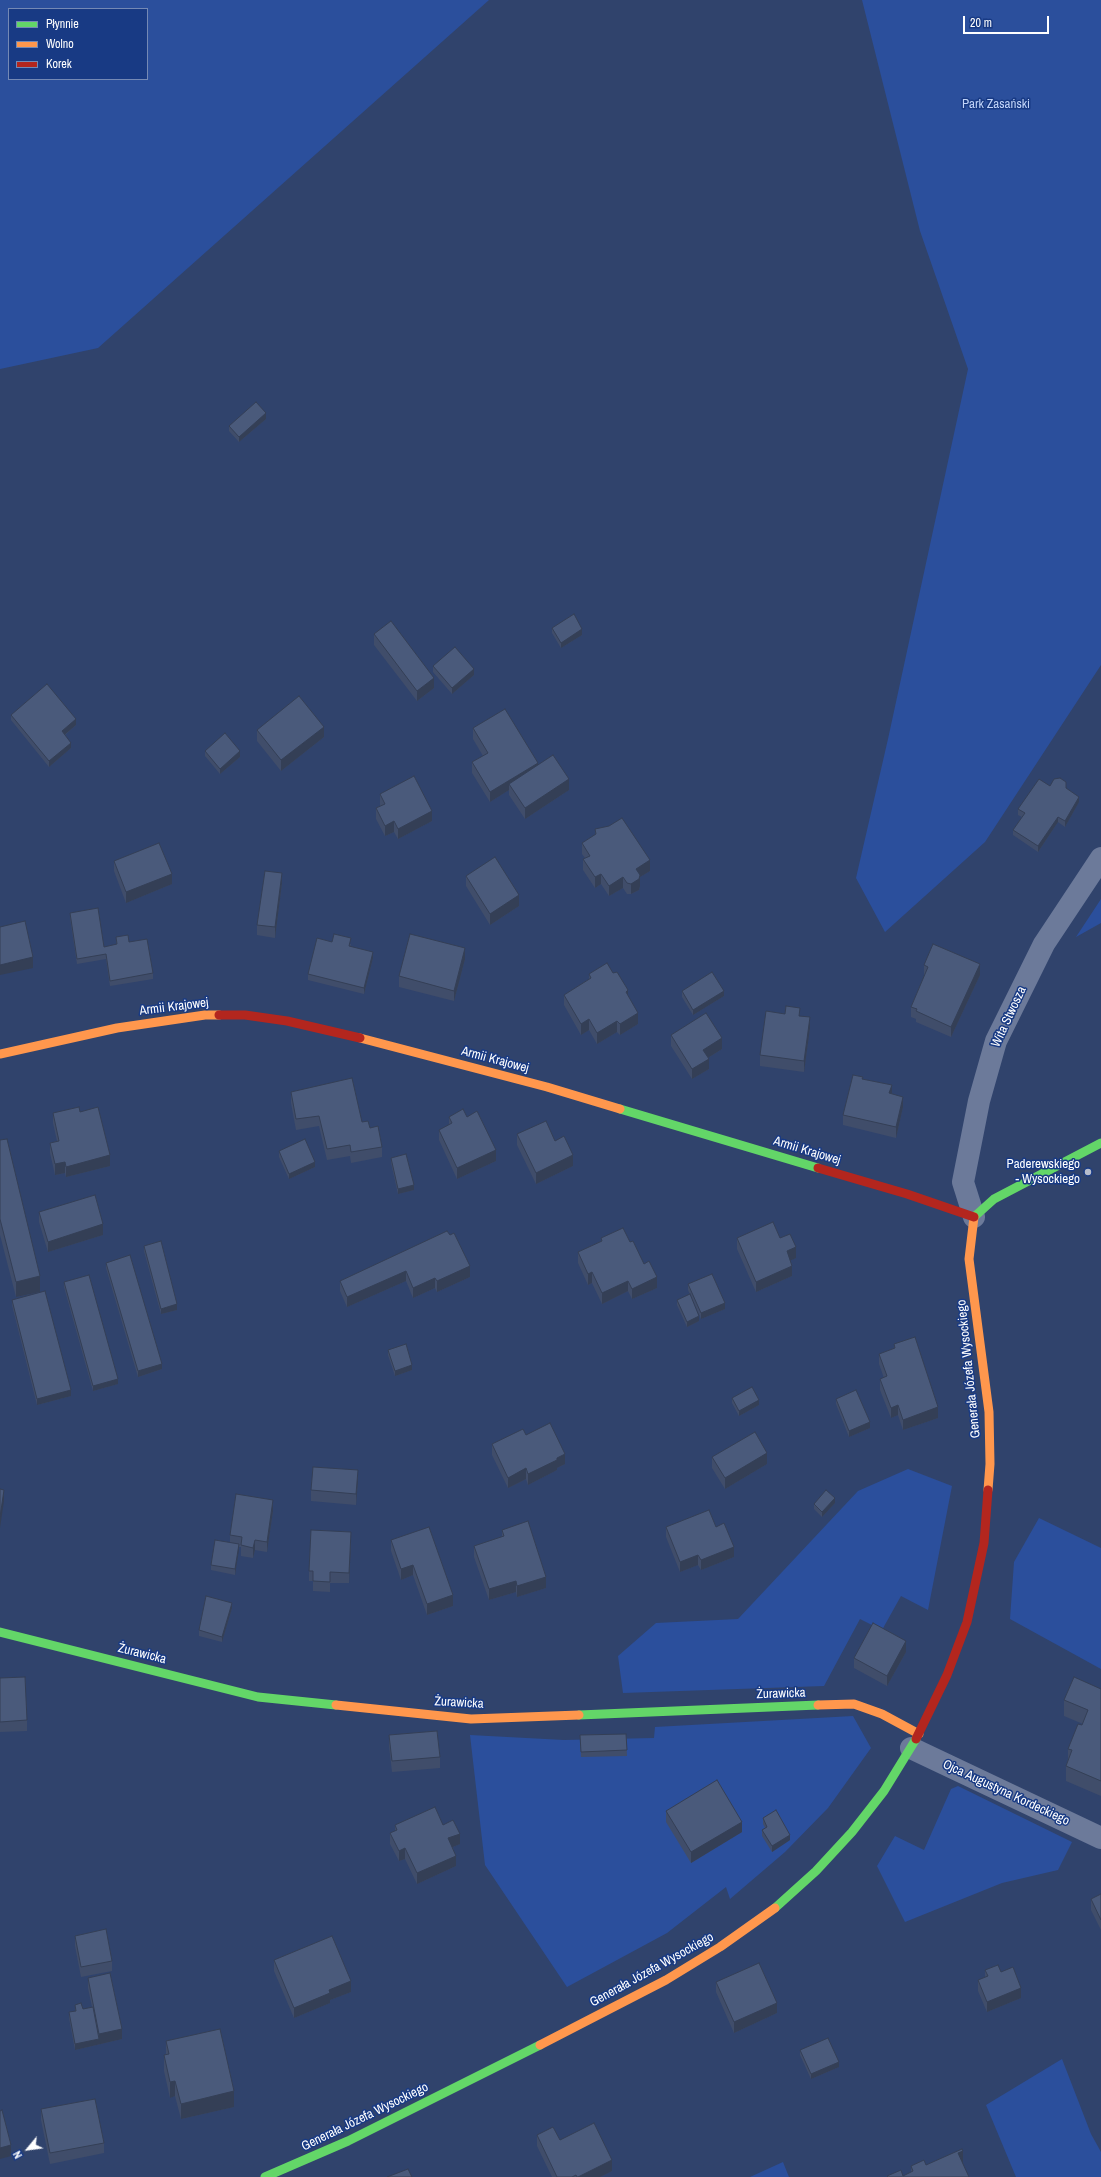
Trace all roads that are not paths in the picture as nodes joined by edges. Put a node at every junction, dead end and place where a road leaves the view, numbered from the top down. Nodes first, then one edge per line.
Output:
1 (1101, 858) edge
2 (0, 1054) edge
3 (1101, 1143) edge
4 (974, 1217) junction
5 (0, 1632) edge
6 (915, 1741) junction
7 (1101, 1838) edge
8 (266, 2177) edge

1 - 4 street, Wita Stwosza
2 - 4 street, Armii Krajowej
3 - 4 street
4 - 6 street, Generała Józefa Wysockiego
5 - 6 street, Żurawicka
6 - 7 street, Ojca Augustyna Kordeckiego
6 - 8 street, Generała Józefa Wysockiego

